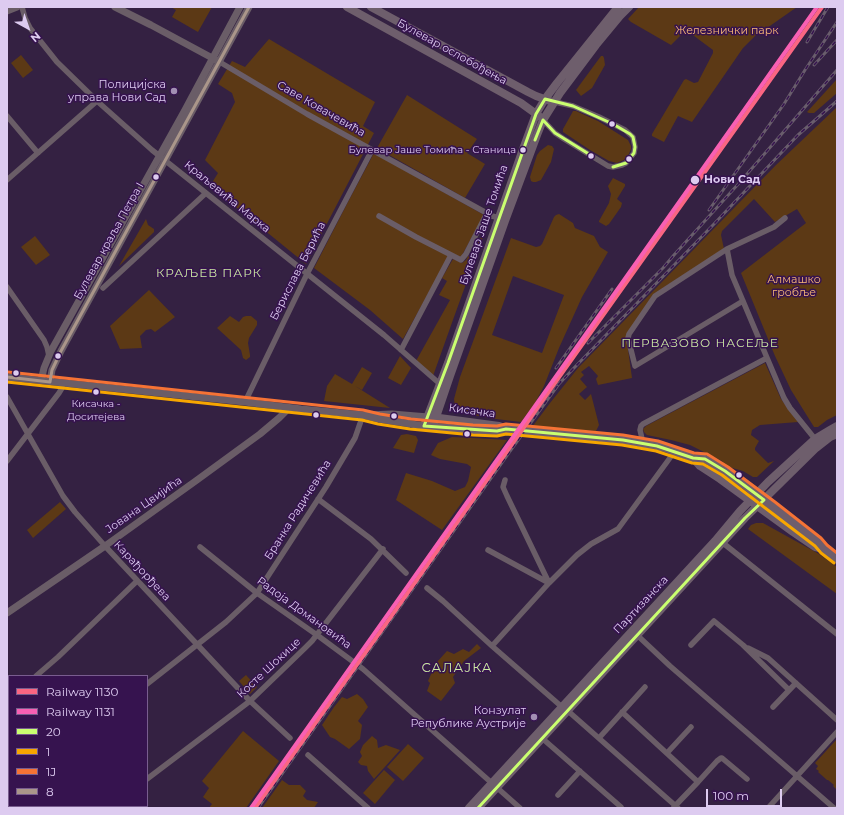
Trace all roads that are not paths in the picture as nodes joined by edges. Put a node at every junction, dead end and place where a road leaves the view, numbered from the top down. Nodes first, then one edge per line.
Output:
1 (17, 7) edge
2 (22, 7) edge
3 (115, 7) edge
4 (240, 7) edge
5 (248, 7) edge
6 (347, 7) edge
7 (371, 7) edge
8 (618, 7) edge
9 (629, 7) edge
10 (7, 11) edge
11 (215, 59) junction
12 (545, 99) junction
13 (97, 101) junction
14 (555, 102) junction
15 (536, 114) junction
16 (7, 116) edge
17 (543, 120) junction
18 (372, 150) junction
19 (38, 153) junction
20 (162, 158) junction
21 (7, 180) edge
22 (206, 193) junction
23 (488, 213) junction
24 (379, 216) dead end
25 (498, 218) junction
26 (785, 218) dead end
27 (727, 249) junction
28 (451, 255) junction
29 (307, 274) junction
30 (7, 287) edge
31 (103, 288) dead end
32 (744, 301) junction
33 (58, 339) junction
34 (44, 340) junction
35 (401, 350) junction
36 (49, 356) junction
37 (767, 358) junction
38 (7, 377) edge
39 (41, 381) junction
40 (50, 382) junction
41 (62, 383) junction
42 (440, 384) junction
43 (7, 397) edge
44 (245, 402) junction
45 (289, 408) junction
46 (363, 415) junction
47 (432, 417) junction
48 (429, 426) junction
49 (837, 426) edge
50 (506, 429) junction
51 (28, 434) junction
52 (837, 434) edge
53 (815, 439) junction
54 (643, 443) junction
55 (675, 451) junction
56 (693, 458) junction
57 (7, 461) edge
58 (505, 480) dead end
59 (757, 494) junction
60 (318, 499) junction
61 (764, 500) junction
62 (750, 501) junction
63 (757, 506) junction
64 (723, 543) junction
65 (105, 546) junction
66 (200, 547) dead end
67 (824, 549) junction
68 (383, 550) junction
69 (488, 550) dead end
70 (837, 559) edge
71 (406, 573) dead end
72 (138, 581) junction
73 (549, 583) junction
74 (427, 588) dead end
75 (257, 593) junction
76 (7, 613) edge
77 (837, 634) edge
78 (317, 635) junction
79 (637, 635) junction
80 (197, 644) junction
81 (691, 645) dead end
82 (742, 645) junction
83 (492, 646) junction
84 (37, 675) edge
85 (148, 683) edge
86 (796, 683) junction
87 (645, 687) dead end
88 (789, 690) junction
89 (250, 701) junction
90 (772, 708) dead end
91 (565, 709) junction
92 (622, 712) junction
93 (837, 720) edge
94 (691, 727) dead end
95 (837, 732) edge
96 (290, 738) dead end
97 (599, 738) junction
98 (543, 739) junction
99 (667, 753) junction
100 (308, 755) dead end
101 (580, 771) junction
102 (798, 776) junction
103 (148, 779) edge
104 (746, 779) dead end
105 (698, 782) junction
106 (494, 786) junction
107 (558, 795) dead end
108 (676, 807) edge
109 (368, 808) edge
110 (469, 808) edge
111 (478, 808) edge
112 (520, 808) edge
113 (620, 808) edge
114 (768, 808) edge
115 (834, 808) edge

1 - 10 street
2 - 13 street, Краљевића Марка
3 - 11 street
4 - 11 street, Булевар краља Петра I
5 - 11 street, Булевар краља Петра I
6 - 15 main road, Булевар ослобођења
7 - 12 main road, Булевар ослобођења
8 - 12 main road, Булевар Јаше Томића
9 - 14 main road, Булевар Јаше Томића
11 - 18 street, Саве Ковачевића
11 - 20 street, Булевар краља Петра I
12 - 14 main road, Булевар ослобођења
12 - 15 main road, Булевар Јаше Томића
13 - 19 street
13 - 20 street, Краљевића Марка
14 - 17 main road, Булевар Јаше Томића
14 - 17 street
15 - 17 main road, Булевар ослобођења
15 - 25 main road, Булевар Јаше Томића
16 - 19 street
17 - 47 main road, Булевар Јаше Томића
18 - 23 street, Саве Ковачевића
18 - 29 street, Берислава Берића
19 - 21 street
20 - 22 street, Краљевића Марка
20 - 33 street, Булевар краља Петра I
20 - 40 street, Булевар краља Петра I
22 - 29 street, Краљевића Марка
22 - 31 street
23 - 25 street, Саве Ковачевића
23 - 28 street
24 - 28 street
25 - 42 main road, Булевар Јаше Томића
26 - 27 street
27 - 32 street
27 - 32 street
28 - 35 street
29 - 35 street, Краљевића Марка
29 - 44 street, Берислава Берића
30 - 34 street
32 - 37 street
33 - 34 street
33 - 36 street, Булевар краља Петра I
34 - 36 street
35 - 42 street, Краљевића Марка
36 - 39 street, Булевар краља Петра I
37 - 53 street
37 - 54 street
38 - 39 street, Кисачка
39 - 40 street, Кисачка
40 - 41 street, Кисачка
41 - 44 street, Кисачка
41 - 51 street
42 - 47 main road, Булевар Јаше Томића
43 - 51 street, Карађорђева
44 - 45 street, Кисачка
45 - 46 street, Кисачка
45 - 65 street, Јована Цвијића
46 - 47 street, Кисачка
46 - 48 street, Кисачка
46 - 60 street, Бранка Радичевића
47 - 48 main road, Булевар Јаше Томића
47 - 50 main road, Кисачка
48 - 50 main road, Кисачка
49 - 53 main road, Партизанска
50 - 54 main road, Кисачка
51 - 57 street
51 - 65 street, Карађорђева
52 - 61 main road, Партизанска
53 - 59 main road, Партизанска
54 - 55 main road, Кисачка
55 - 56 main road, Кисачка
55 - 73 street
56 - 59 main road, Кисачка
56 - 62 main road
58 - 73 street
59 - 61 main road, Кисачка
59 - 62 main road, Партизанска
60 - 68 street
60 - 75 street, Бранка Радичевића
61 - 63 main road, Партизанска
61 - 67 main road, Кисачка
62 - 63 main road
62 - 91 main road, Партизанска
63 - 64 main road, Партизанска
63 - 67 main road
64 - 77 street
64 - 79 main road, Партизанска
65 - 72 street, Карађорђева
65 - 76 street, Јована Цвијића
66 - 75 street, Радоја Домановића
67 - 70 main road
68 - 71 street
68 - 78 street, Косте Шокице
69 - 73 street
72 - 80 street, Карађорђева
72 - 84 street
73 - 83 street
74 - 83 street
75 - 78 street, Радоја Домановића
75 - 80 street, Бранка Радичевића
78 - 89 street, Косте Шокице
78 - 106 street, Радоја Домановића
79 - 91 main road, Партизанска
79 - 102 street
80 - 85 street, Бранка Радичевића
80 - 89 street, Карађорђева
81 - 82 street
82 - 86 street
82 - 88 street
83 - 91 street
86 - 88 street
86 - 93 street
87 - 92 street
88 - 90 street
89 - 96 street, Карађорђева
89 - 103 street, Косте Шокице
91 - 97 street
91 - 98 main road, Партизанска
91 - 106 main road, Партизанска
92 - 97 street
92 - 99 street
94 - 99 street
95 - 102 street
97 - 108 street
98 - 101 street
98 - 106 main road, Партизанска
99 - 105 street
100 - 109 street
101 - 107 street
101 - 113 street
102 - 114 street
102 - 115 street
104 - 105 street
105 - 108 street
106 - 110 main road, Партизанска
106 - 111 main road, Партизанска
106 - 112 street, Радоја Домановића

